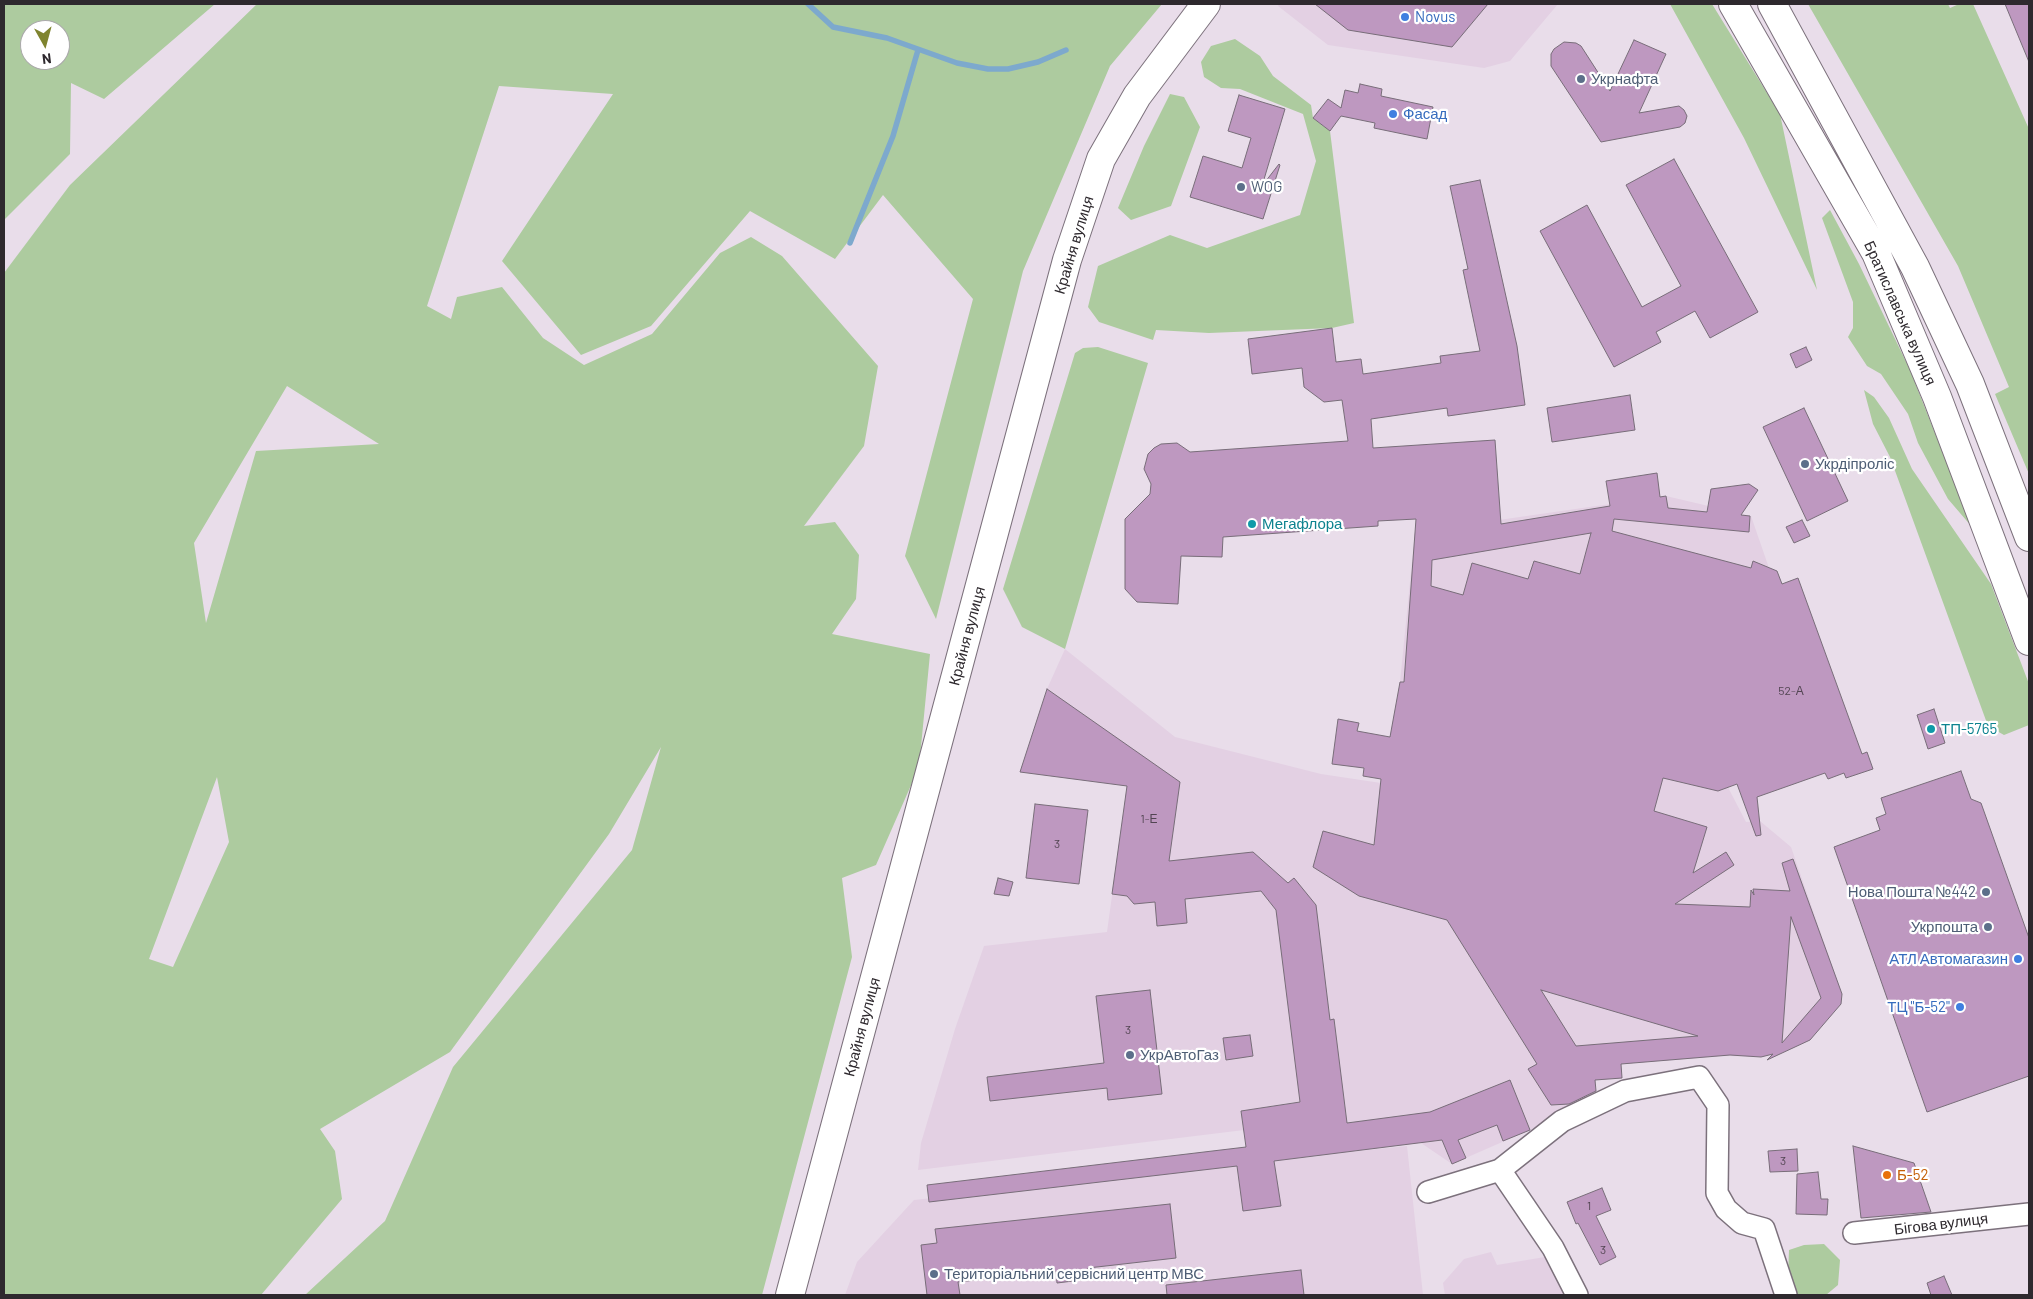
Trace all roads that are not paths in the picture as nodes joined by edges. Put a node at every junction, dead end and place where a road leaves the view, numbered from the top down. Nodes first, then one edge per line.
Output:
1 (1206, 4) edge
2 (1733, 4) edge
3 (1772, 4) edge
4 (2029, 537) edge
5 (2029, 641) edge
6 (1500, 1170) junction
7 (1428, 1192) dead end
8 (2029, 1214) edge
9 (1854, 1233) dead end
10 (790, 1295) edge
11 (1577, 1295) edge
12 (1786, 1295) edge

1 - 10 street, Крайня вулиця
2 - 5 street, Братиславська вулиця
3 - 4 street, Братиславська вулиця
6 - 7 street
6 - 11 street
6 - 12 street
8 - 9 street, Бігова вулиця

